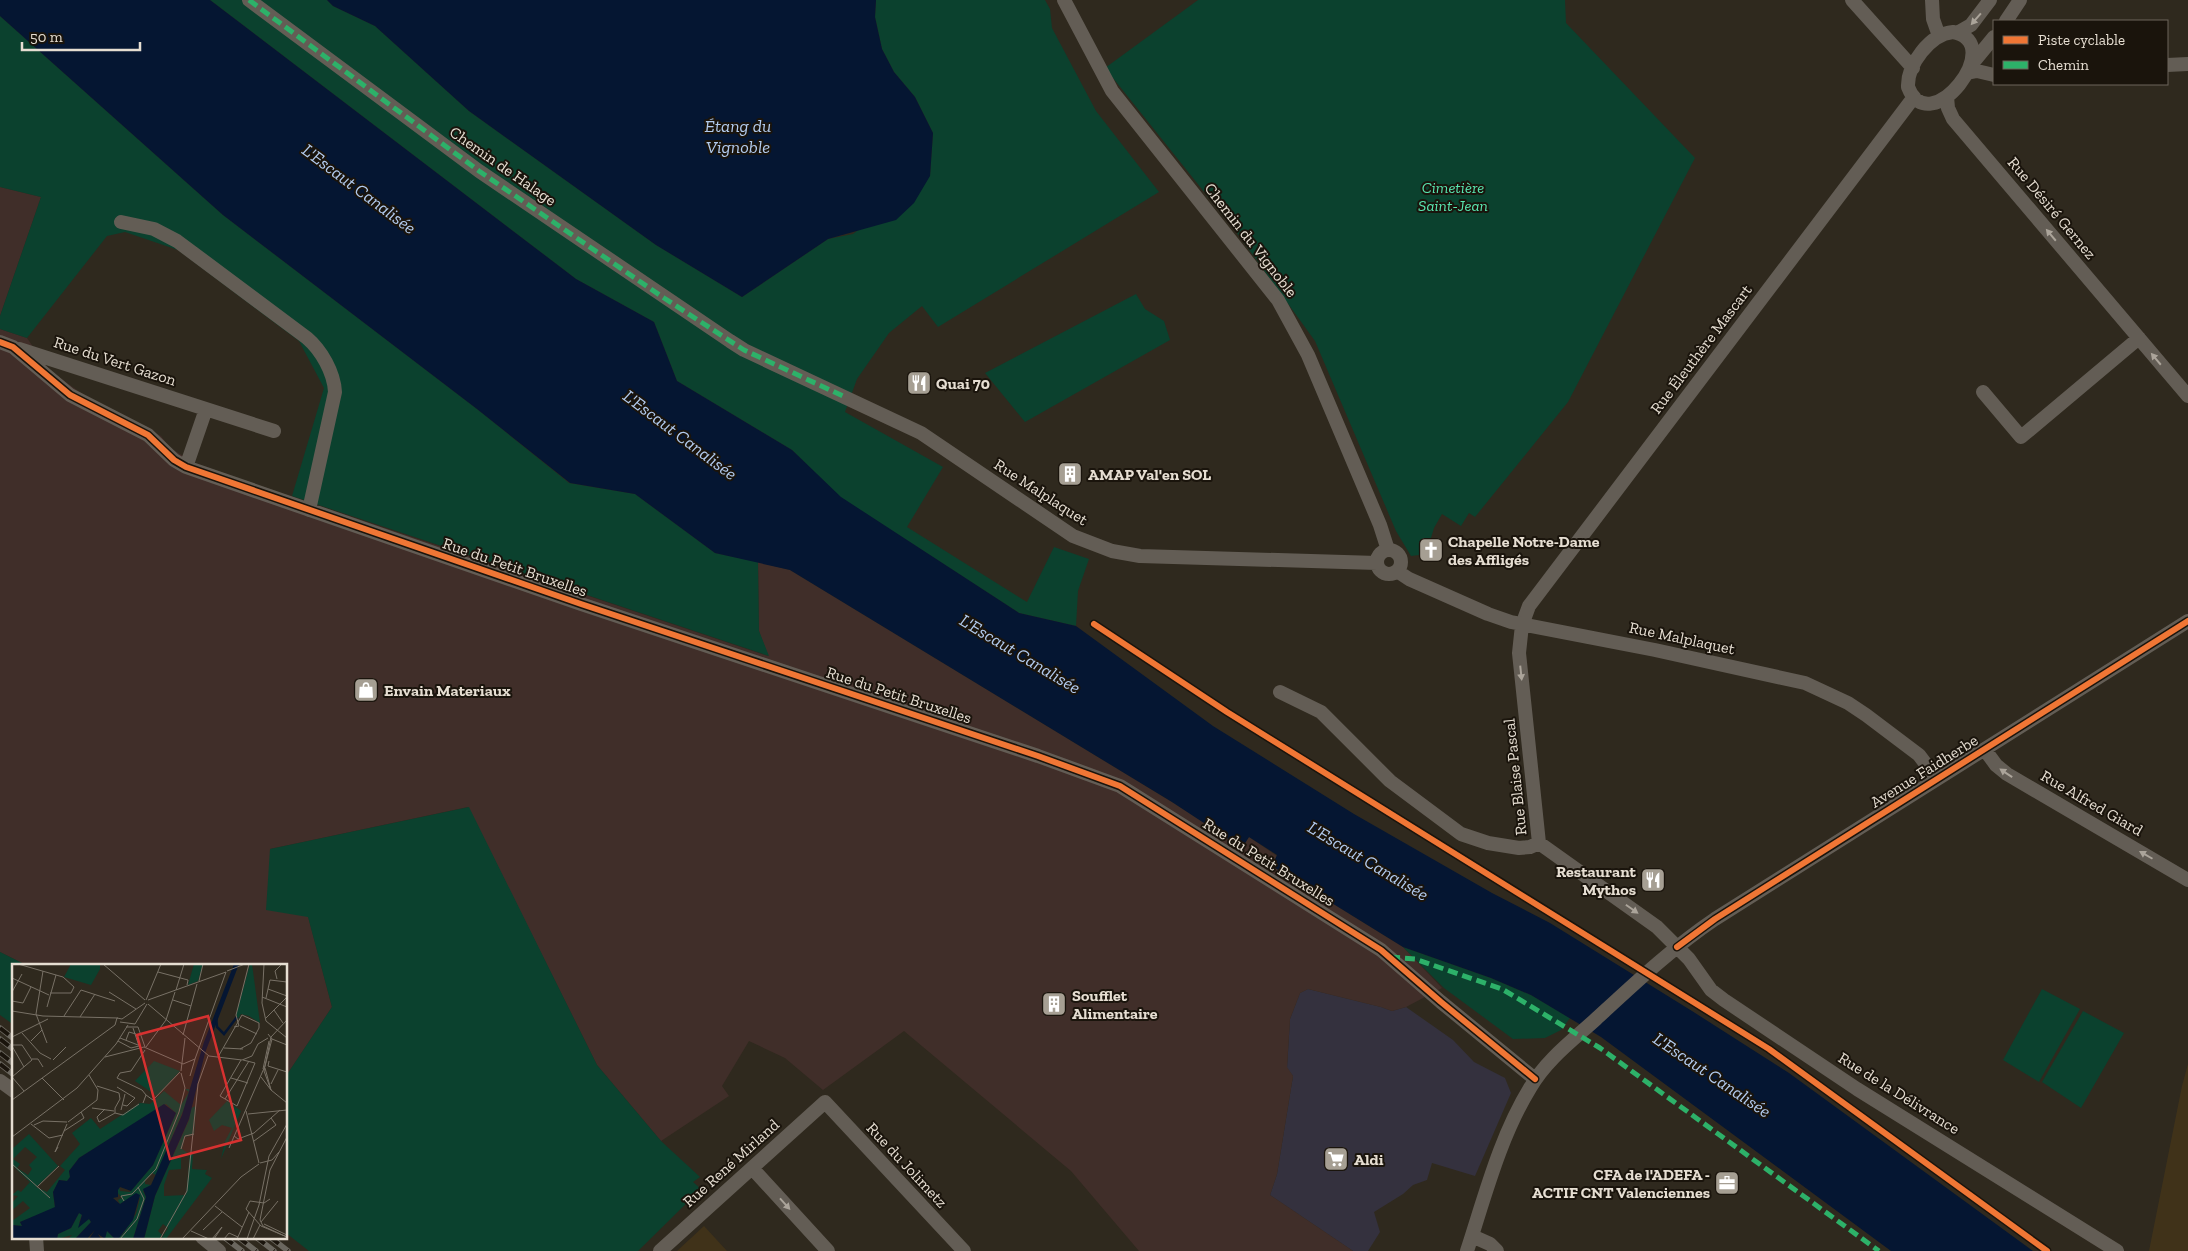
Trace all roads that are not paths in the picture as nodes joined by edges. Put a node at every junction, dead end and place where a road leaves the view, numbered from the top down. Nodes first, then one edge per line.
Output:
1 (249, 0) edge
2 (1064, 0) edge
3 (1852, 0) edge
4 (1932, 0) edge
5 (1990, 0) edge
6 (2020, 0) edge
7 (2007, 20) edge
8 (1957, 33) junction
9 (1940, 36) junction
10 (1993, 38) edge
11 (2188, 64) edge
12 (2168, 66) edge
13 (1913, 68) junction
14 (1968, 69) junction
15 (1993, 75) edge
16 (1914, 97) junction
17 (1947, 97) junction
18 (121, 222) dead end
19 (2139, 338) junction
20 (0, 342) edge
21 (14, 347) junction
22 (744, 350) joint
23 (1983, 392) dead end
24 (2188, 396) edge
25 (206, 409) junction
26 (274, 431) dead end
27 (186, 467) junction
28 (309, 510) junction
29 (1388, 550) junction
30 (1377, 563) junction
31 (1397, 571) junction
32 (2188, 621) edge
33 (1522, 625) junction
34 (1280, 692) dead end
35 (1985, 750) junction
36 (1938, 779) junction
37 (1539, 843) junction
38 (2188, 880) edge
39 (1677, 947) junction
40 (1535, 1079) junction
41 (0, 1081) edge
42 (12, 1090) edge
43 (826, 1102) joint
44 (752, 1168) junction
45 (1472, 1236) junction
46 (36, 1238) edge
47 (203, 1238) edge
48 (37, 1251) edge
49 (219, 1251) edge
50 (660, 1251) edge
51 (828, 1251) edge
52 (964, 1251) edge
53 (1467, 1251) edge
54 (1497, 1251) edge
55 (2117, 1251) edge

1 - 22 street, Chemin de Halage
2 - 29 street, Chemin du Vignoble
3 - 13 street
4 - 9 street
5 -> 8 street
6 - 7 street
8 - 9 street
8 - 14 street
9 - 13 street
10 - 14 street
11 - 12 street
13 - 16 street
14 - 15 street
14 - 17 street
16 - 17 street
16 - 33 street, Rue Éleuthère Mascart
19 -> 17 street, Rue Désiré Gernez
18 - 28 street
19 - 23 street
24 -> 19 street, Rue Désiré Gernez
20 - 21 street, Rue du Vert Gazon
21 - 25 street, Rue du Vert Gazon
21 - 27 street, Rue du Vert Gazon
22 - 30 street, Rue Malplaquet
25 - 26 street, Rue du Vert Gazon
25 - 27 street
27 - 28 street, Rue du Petit Bruxelles
28 - 40 street, Rue du Petit Bruxelles
29 - 30 street
29 - 31 street
30 - 31 street
31 - 33 street, Rue Malplaquet
32 - 35 street, Avenue Faidherbe
33 - 36 street, Rue Malplaquet
33 -> 37 street, Rue Blaise Pascal
34 - 37 street
35 - 36 street, Avenue Faidherbe
38 -> 35 street, Rue Alfred Giard
36 - 39 street, Avenue Faidherbe
37 -> 39 street, Rue Blaise Pascal
39 - 40 street, Avenue Faidherbe
39 - 55 street, Rue de la Délivrance
40 - 45 street, Avenue Faidherbe
41 - 42 street
43 - 44 street, Rue René Mirland
43 - 52 street, Rue du Jolimetz
44 - 50 street, Rue René Mirland
44 -> 51 street
45 - 53 street, Avenue Faidherbe
45 - 54 street
46 - 48 street
47 - 49 street

